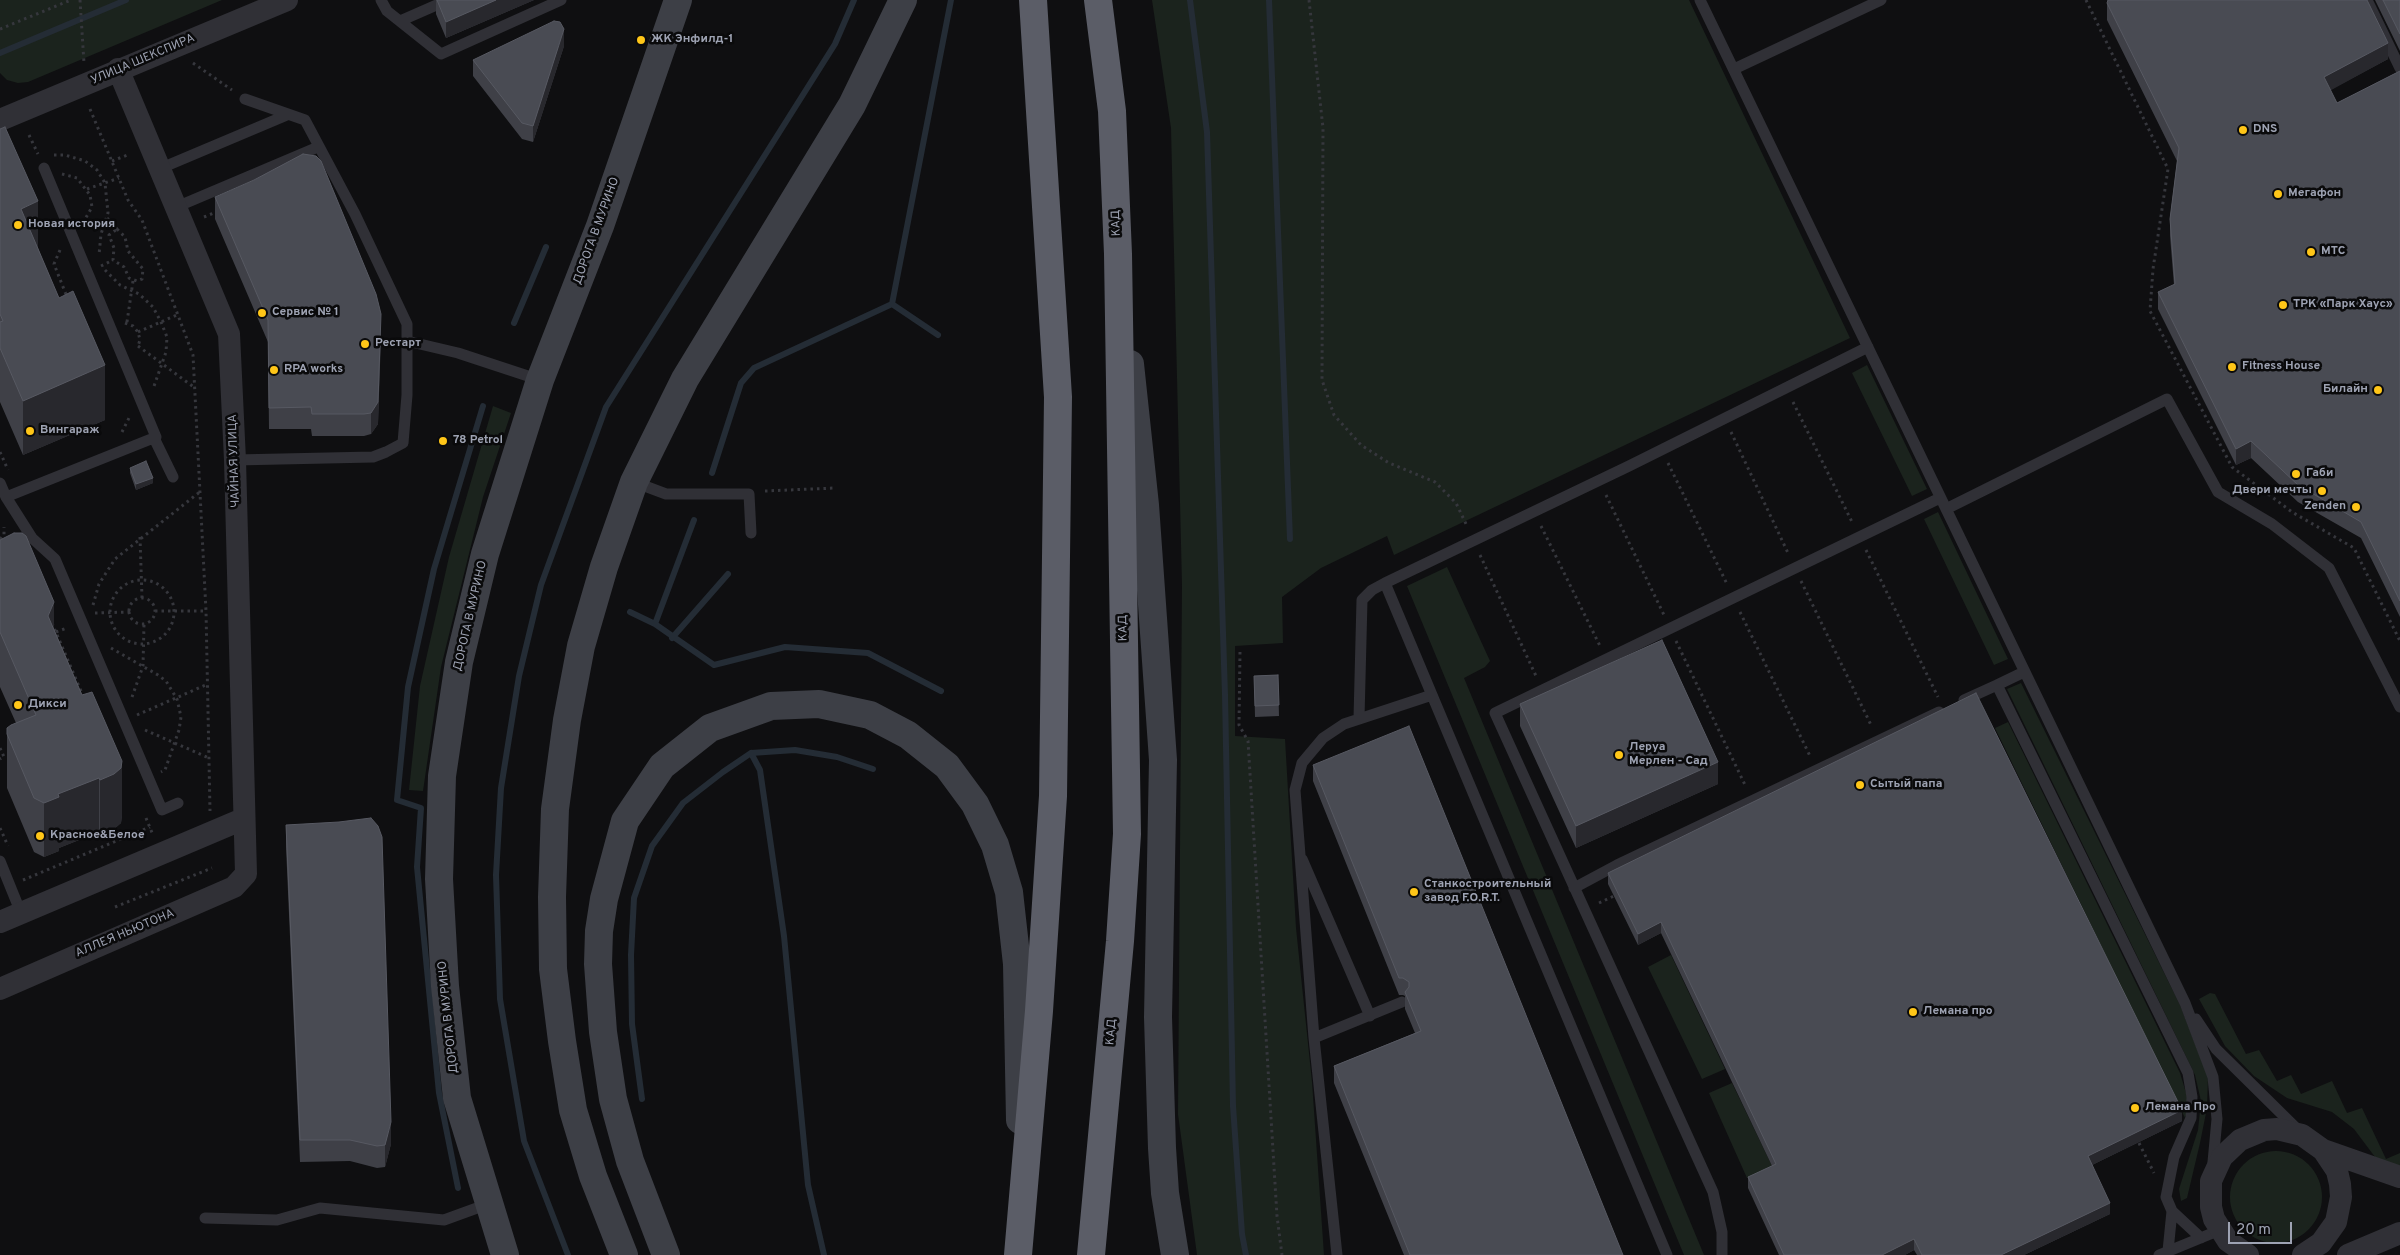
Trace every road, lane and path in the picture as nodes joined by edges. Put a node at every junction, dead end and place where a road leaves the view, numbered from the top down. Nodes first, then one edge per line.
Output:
1 (71, 0) edge
2 (80, 0) edge
3 (287, 0) edge
4 (381, 0) edge
5 (448, 0) edge
6 (561, 0) edge
7 (678, 0) edge
8 (903, 0) edge
9 (1033, 0) edge
10 (1098, 0) edge
11 (1309, 0) edge
12 (1700, 0) edge
13 (1881, 0) edge
14 (2086, 0) edge
15 (2367, 0) edge
16 (400, 21) junction
17 (0, 29) edge
18 (193, 63) dead end
19 (2400, 68) edge
20 (1734, 69) junction
21 (118, 70) junction
22 (86, 84) junction
23 (245, 99) joint
24 (90, 109) dead end
25 (2, 115) edge
26 (288, 115) junction
27 (30, 135) dead end
28 (318, 146) junction
29 (112, 161) dead end
30 (42, 164) junction
31 (159, 169) junction
32 (119, 178) dead end
33 (106, 183) junction
34 (88, 190) dead end
35 (174, 208) junction
36 (221, 210) edge
37 (107, 218) junction
38 (196, 220) dead end
39 (117, 229) junction
40 (61, 247) dead end
41 (1118, 254) junction
42 (114, 260) junction
43 (101, 266) junction
44 (133, 281) junction
45 (131, 290) junction
46 (68, 298) edge
47 (179, 314) dead end
48 (161, 322) junction
49 (127, 323) dead end
50 (138, 332) dead end
51 (407, 341) junction
52 (138, 346) dead end
53 (1868, 347) junction
54 (164, 364) junction
55 (540, 380) junction
56 (196, 389) dead end
57 (143, 404) junction
58 (130, 412) dead end
59 (119, 434) dead end
60 (154, 438) junction
61 (0, 452) edge
62 (235, 460) junction
63 (11, 476) dead end
64 (173, 477) dead end
65 (634, 482) junction
66 (0, 483) edge
67 (835, 488) dead end
68 (202, 490) dead end
69 (749, 494) junction
70 (6, 497) junction
71 (1940, 498) junction
72 (1946, 509) junction
73 (1535, 512) junction
74 (3, 524) dead end
75 (751, 533) dead end
76 (4, 535) junction
77 (140, 537) junction
78 (32, 538) junction
79 (0, 540) edge
80 (1474, 540) junction
81 (10, 548) joint
82 (140, 579) junction
83 (1385, 583) junction
84 (142, 598) junction
85 (155, 610) junction
86 (174, 611) junction
87 (206, 611) dead end
88 (130, 612) junction
89 (110, 613) junction
90 (49, 616) edge
91 (144, 624) junction
92 (2400, 641) edge
93 (144, 644) junction
94 (108, 645) dead end
95 (1240, 652) dead end
96 (1606, 659) junction
97 (143, 666) junction
98 (2024, 672) junction
99 (208, 684) dead end
100 (1997, 685) junction
101 (1542, 690) junction
102 (1432, 695) junction
103 (177, 699) junction
104 (87, 704) edge
105 (2400, 707) edge
106 (1359, 718) junction
107 (124, 720) junction
108 (175, 743) junction
109 (0, 748) edge
110 (209, 758) dead end
111 (0, 760) edge
112 (150, 780) junction
113 (178, 803) dead end
114 (143, 812) dead end
115 (243, 819) junction
116 (150, 827) junction
117 (156, 842) dead end
118 (1299, 850) junction
119 (212, 858) dead end
120 (0, 861) edge
121 (212, 868) junction
122 (246, 874) joint
123 (213, 875) dead end
124 (23, 880) dead end
125 (1574, 888) junction
126 (115, 907) dead end
127 (21, 913) junction
128 (0, 922) edge
129 (0, 988) edge
130 (1402, 1002) dead end
131 (2185, 1004) junction
132 (1370, 1016) junction
133 (1314, 1038) junction
134 (2302, 1135) junction
135 (2139, 1142) edge
136 (2323, 1150) junction
137 (2400, 1177) edge
138 (2210, 1194) junction
139 (2166, 1197) junction
140 (488, 1204) junction
141 (2172, 1211) junction
142 (206, 1218) dead end
143 (1021, 1227) junction
144 (2211, 1234) junction
145 (2400, 1234) edge
146 (2164, 1253) edge
147 (505, 1255) edge
148 (624, 1255) edge
149 (666, 1255) edge
150 (1018, 1255) edge
151 (1091, 1255) edge
152 (1175, 1255) edge
153 (1282, 1255) edge
154 (1337, 1255) edge
155 (1667, 1255) edge
156 (1722, 1255) edge
157 (2248, 1255) edge
158 (2303, 1255) edge
159 (2348, 1255) edge

1 - 17 path
2 - 22 path
3 - 21 street, УЛИЦА ШЕКСПИРА
4 - 16 lane
5 - 16 lane
6 - 16 lane
7 - 55 main road, ДОРОГА В МУРИНО
8 - 65 main road
9 - 143 highway
10 - 41 highway, КАД
11 - 80 path
12 - 20 lane
13 - 20 lane
14 - 92 path
15 - 19 lane
18 - 23 path
20 - 53 lane
21 - 22 street, УЛИЦА ШЕКСПИРА
21 - 31 street, ЧАЙНАЯ УЛИЦА
22 - 25 street, УЛИЦА ШЕКСПИРА
23 - 26 lane
24 - 29 path
26 - 28 lane
26 - 31 lane
27 - 30 path
28 - 35 lane
28 - 51 lane
30 - 33 path
30 - 57 lane
31 - 35 street, ЧАЙНАЯ УЛИЦА
32 - 33 path
33 - 34 path
33 - 37 path
35 - 62 street, ЧАЙНАЯ УЛИЦА
36 - 38 path
37 - 39 path
37 - 43 path
39 - 42 path
39 - 44 path
40 - 46 path
41 - 151 highway, КАД
41 - 152 main road
42 - 43 path
42 - 44 path
43 - 45 path
44 - 45 path
45 - 48 path
45 - 49 path
47 - 48 path
48 - 50 path
48 - 54 path
51 - 55 lane
51 - 62 lane
52 - 54 path
53 - 71 lane
53 - 73 lane
54 - 56 path
54 - 57 path
55 - 140 main road, ДОРОГА В МУРИНО
57 - 60 lane
58 - 59 path
60 - 64 lane
60 - 70 lane
61 - 63 path
62 - 115 street, ЧАЙНАЯ УЛИЦА
65 - 69 lane
65 - 148 main road
66 - 70 lane
67 - 69 path
68 - 77 path
69 - 75 lane
70 - 78 lane
71 - 72 lane
71 - 96 lane
72 - 98 lane
72 - 105 lane
73 - 80 lane
73 - 96 path
74 - 76 path
76 - 79 path
76 - 81 path
77 - 82 path
77 - 89 path
78 - 81 lane
78 - 107 lane
80 - 83 lane
80 - 101 path
82 - 84 path
82 - 86 path
82 - 89 path
83 - 102 lane
83 - 106 lane
84 - 85 path
84 - 88 path
85 - 86 path
85 - 91 path
86 - 87 path
86 - 93 path
88 - 89 path
88 - 91 path
89 - 93 path
90 - 104 path
91 - 93 path
93 - 97 path
94 - 97 path
95 - 153 path
96 - 101 lane
97 - 103 path
97 - 107 path
98 - 100 lane
98 - 131 lane
99 - 103 path
100 - 125 lane
100 - 139 lane
101 - 125 lane
102 - 106 lane
102 - 155 lane
103 - 107 path
103 - 108 path
106 - 118 lane
107 - 108 path
107 - 112 lane
108 - 110 path
108 - 112 path
109 - 111 path
112 - 113 lane
114 - 116 path
115 - 122 street, ЧАЙНАЯ УЛИЦА
115 - 127 street
116 - 117 path
116 - 124 path
118 - 132 lane
118 - 133 lane
119 - 121 path
120 - 127 lane
121 - 123 path
121 - 126 path
122 - 129 street, АЛЛЕЯ НЬЮТОНА
125 - 156 lane
127 - 128 street
130 - 132 lane
131 - 134 lane
131 - 138 lane
132 - 133 lane
133 - 154 lane
134 - 136 street
134 - 138 street
135 - 139 path
136 - 137 street
136 - 158 street
138 - 144 street
139 - 141 lane
140 - 142 lane
140 - 147 main road, ДОРОГА В МУРИНО
141 - 144 lane
141 - 146 lane
143 - 149 main road
143 - 150 highway
144 - 146 lane
144 - 157 street
145 - 159 street

